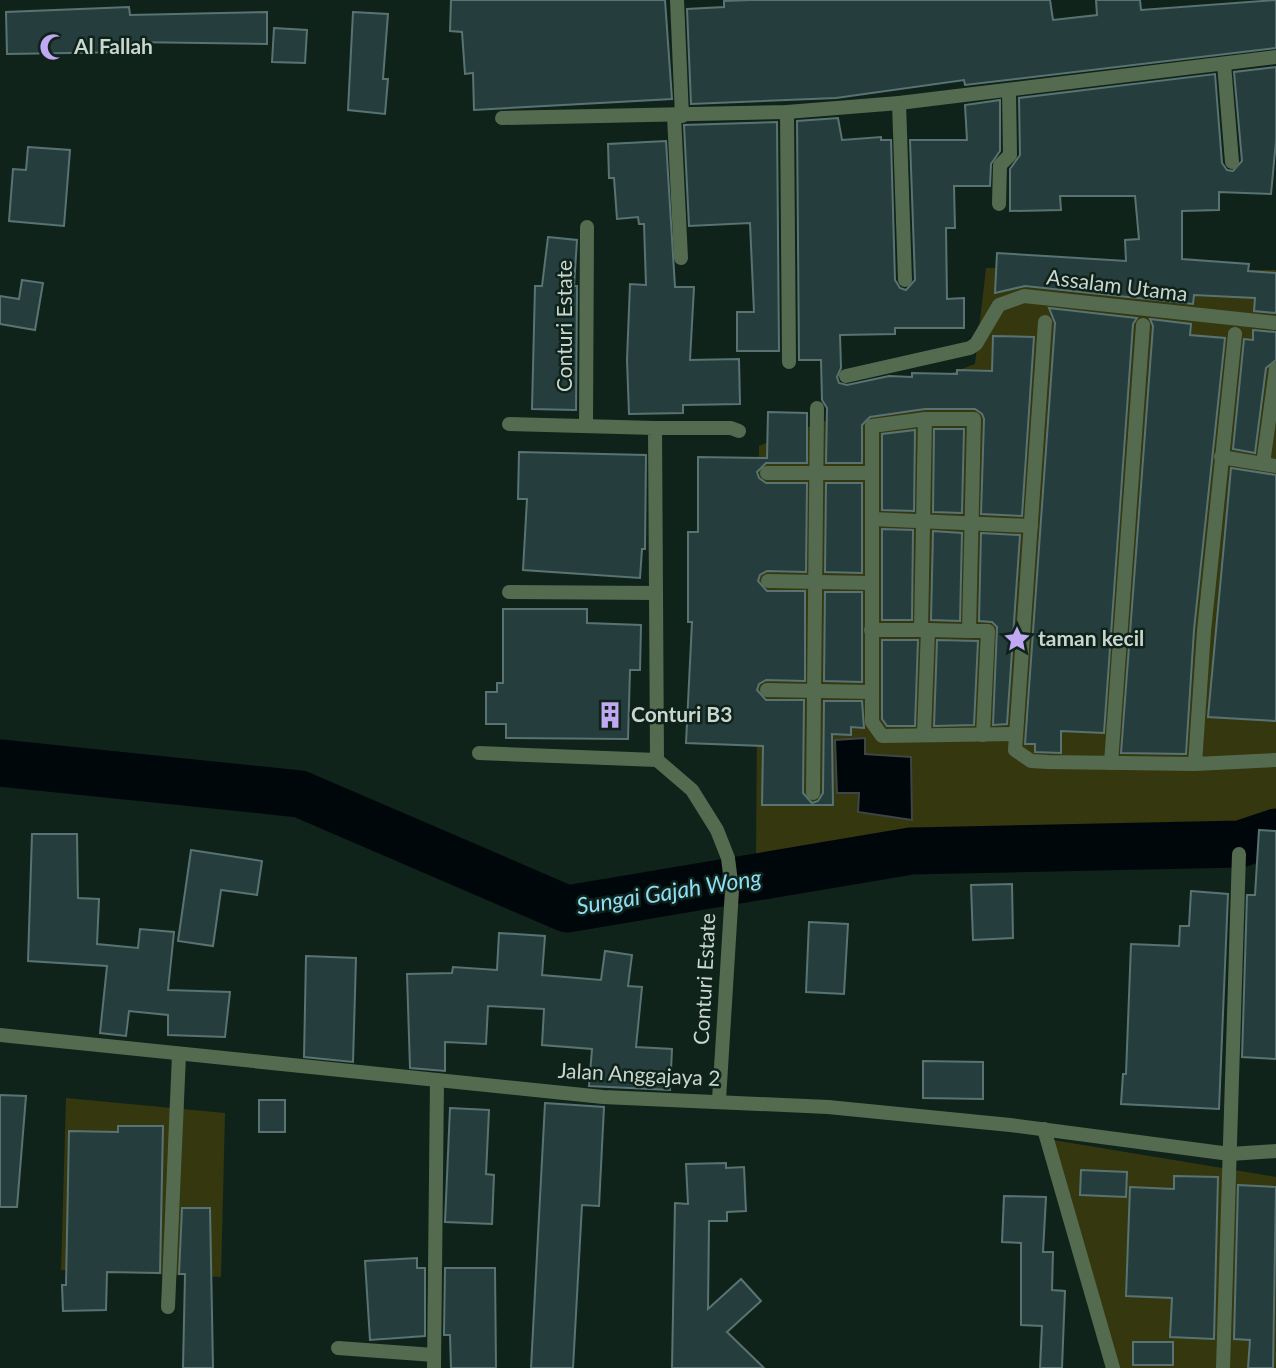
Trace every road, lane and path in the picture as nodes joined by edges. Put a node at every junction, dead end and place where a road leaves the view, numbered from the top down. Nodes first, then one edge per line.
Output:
1 (677, 0) edge
2 (1276, 57) edge
3 (1224, 64) junction
4 (1009, 91) junction
5 (899, 103) junction
6 (787, 112) junction
7 (678, 116) junction
8 (502, 118) dead end
9 (1233, 162) dead end
10 (999, 204) dead end
11 (587, 227) dead end
12 (681, 258) dead end
13 (905, 280) dead end
14 (1045, 323) dead end
15 (1276, 323) edge
16 (1143, 325) dead end
17 (1235, 334) dead end
18 (789, 362) dead end
19 (1276, 369) edge
20 (846, 376) dead end
21 (817, 408) dead end
22 (925, 419) junction
23 (509, 424) dead end
24 (586, 426) junction
25 (655, 428) junction
26 (739, 431) dead end
27 (1221, 457) junction
28 (1269, 465) edge
29 (767, 473) dead end
30 (816, 473) junction
31 (872, 473) junction
32 (872, 519) junction
33 (923, 521) junction
34 (971, 523) junction
35 (1031, 526) junction
36 (768, 582) dead end
37 (816, 582) junction
38 (872, 583) junction
39 (509, 592) dead end
40 (656, 593) junction
41 (871, 630) junction
42 (924, 630) junction
43 (969, 631) junction
44 (767, 690) dead end
45 (814, 691) junction
46 (871, 692) junction
47 (924, 734) junction
48 (1015, 734) junction
49 (983, 735) junction
50 (479, 753) dead end
51 (657, 760) junction
52 (1276, 760) edge
53 (1111, 763) junction
54 (1195, 764) junction
55 (813, 793) dead end
56 (1239, 854) dead end
57 (0, 1035) edge
58 (179, 1055) junction
59 (437, 1080) junction
60 (719, 1100) junction
61 (1044, 1129) junction
62 (1276, 1152) edge
63 (1230, 1154) junction
64 (168, 1307) dead end
65 (338, 1348) dead end
66 (434, 1362) edge
67 (1113, 1368) edge
68 (1223, 1368) edge

1 - 7 street
2 - 3 street
3 - 4 street
3 - 9 street
4 - 5 street
4 - 10 street
5 - 6 street
5 - 13 street
6 - 7 street
6 - 18 street
7 - 8 street
7 - 12 street
11 - 24 street, Conturi Estate
14 - 35 street
15 - 20 street, Assalam Utama
16 - 53 street
17 - 27 street
19 - 28 street
21 - 30 street
22 - 31 street
22 - 33 street
22 - 34 street
23 - 24 street
24 - 25 street
25 - 26 street
25 - 40 street
27 - 28 street
27 - 54 street
29 - 30 street
30 - 31 street
30 - 37 street
31 - 32 street
32 - 33 street
32 - 38 street
33 - 34 street
33 - 42 street
34 - 35 street
34 - 43 street
35 - 48 street
36 - 37 street
37 - 38 street
37 - 45 street
38 - 41 street
39 - 40 street
40 - 51 street
41 - 42 street
41 - 46 street
42 - 43 street
42 - 47 street
43 - 49 street
44 - 45 street
45 - 46 street
45 - 55 street
46 - 47 street
47 - 49 street
48 - 49 street
48 - 53 street
50 - 51 street
51 - 60 street, Conturi Estate
52 - 54 street
53 - 54 street
56 - 63 street
57 - 58 street, Jalan Anggajaya 2
58 - 59 street, Jalan Anggajaya 2
58 - 64 street
59 - 60 street, Jalan Anggajaya 2
59 - 66 street
60 - 61 street, Jalan Anggajaya 2
61 - 63 street, Jalan Anggajaya 2
61 - 67 street
62 - 63 street, Jalan Anggajaya 2
63 - 68 street
65 - 66 street

